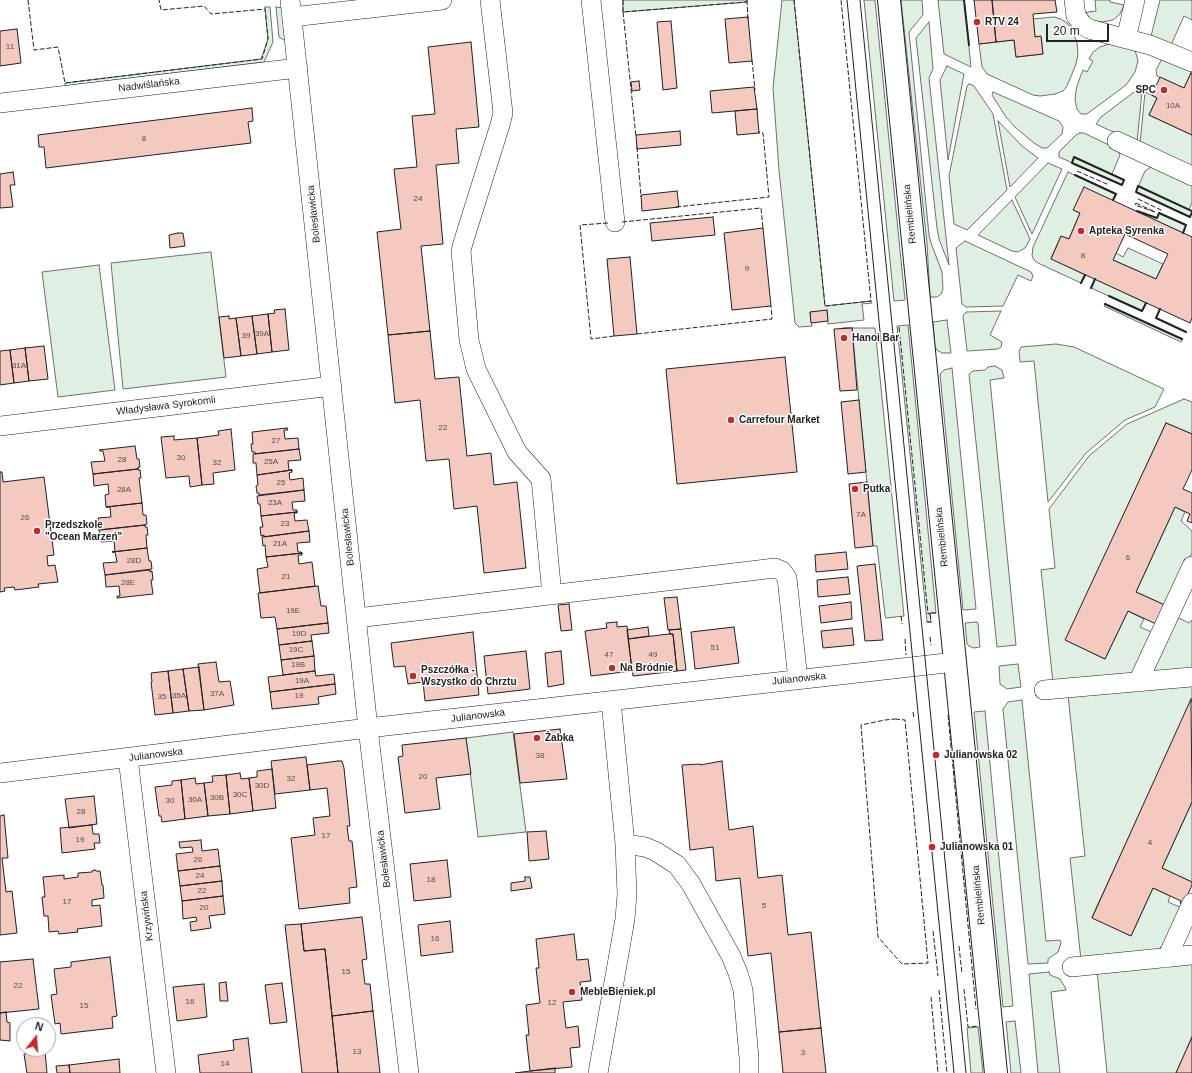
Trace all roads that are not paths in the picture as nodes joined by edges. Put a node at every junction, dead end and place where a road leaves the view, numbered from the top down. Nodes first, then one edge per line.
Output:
1 (442, 0) edge
2 (490, 0) edge
3 (591, 0) edge
4 (889, 0) edge
5 (1074, 0) edge
6 (1135, 0) edge
7 (291, 8) edge
8 (1126, 39) junction
9 (1192, 62) edge
10 (298, 68) junction
11 (0, 103) edge
12 (1117, 141) dead end
13 (1192, 176) edge
14 (615, 222) dead end
15 (332, 386) junction
16 (0, 426) edge
17 (1192, 566) edge
18 (552, 595) junction
19 (357, 618) junction
20 (955, 662) junction
21 (1192, 677) edge
22 (798, 680) junction
23 (1138, 682) junction
24 (1044, 690) dead end
25 (611, 701) junction
26 (368, 728) junction
27 (128, 758) junction
28 (0, 773) edge
29 (626, 844) junction
30 (1192, 904) edge
31 (1192, 955) edge
32 (1167, 958) junction
33 (1072, 967) dead end
34 (166, 1073) edge
35 (408, 1073) edge
36 (598, 1073) edge
37 (749, 1073) edge
38 (996, 1073) edge

1 - 7 street
2 - 18 street
3 - 14 street
4 - 20 street, Rembielińska
5 - 8 street
6 - 8 street
7 - 10 street, Bolesławicka
8 - 9 street
10 - 11 street, Nadwiślańska
10 - 15 street, Bolesławicka
12 - 13 street
15 - 16 street, Władysława Syrokomli
15 - 19 street, Bolesławicka
17 - 23 street
18 - 19 street
18 - 22 street
19 - 26 street, Bolesławicka
20 - 22 street, Julianowska
20 - 38 street, Rembielińska
21 - 23 street
22 - 25 street, Julianowska
23 - 24 street
25 - 26 street, Julianowska
25 - 29 street
26 - 27 street, Julianowska
26 - 35 street, Bolesławicka
27 - 28 street, Julianowska
27 - 34 street, Krzywińska
29 - 36 street
29 - 37 street
30 - 32 street
31 - 32 street
32 - 33 street

